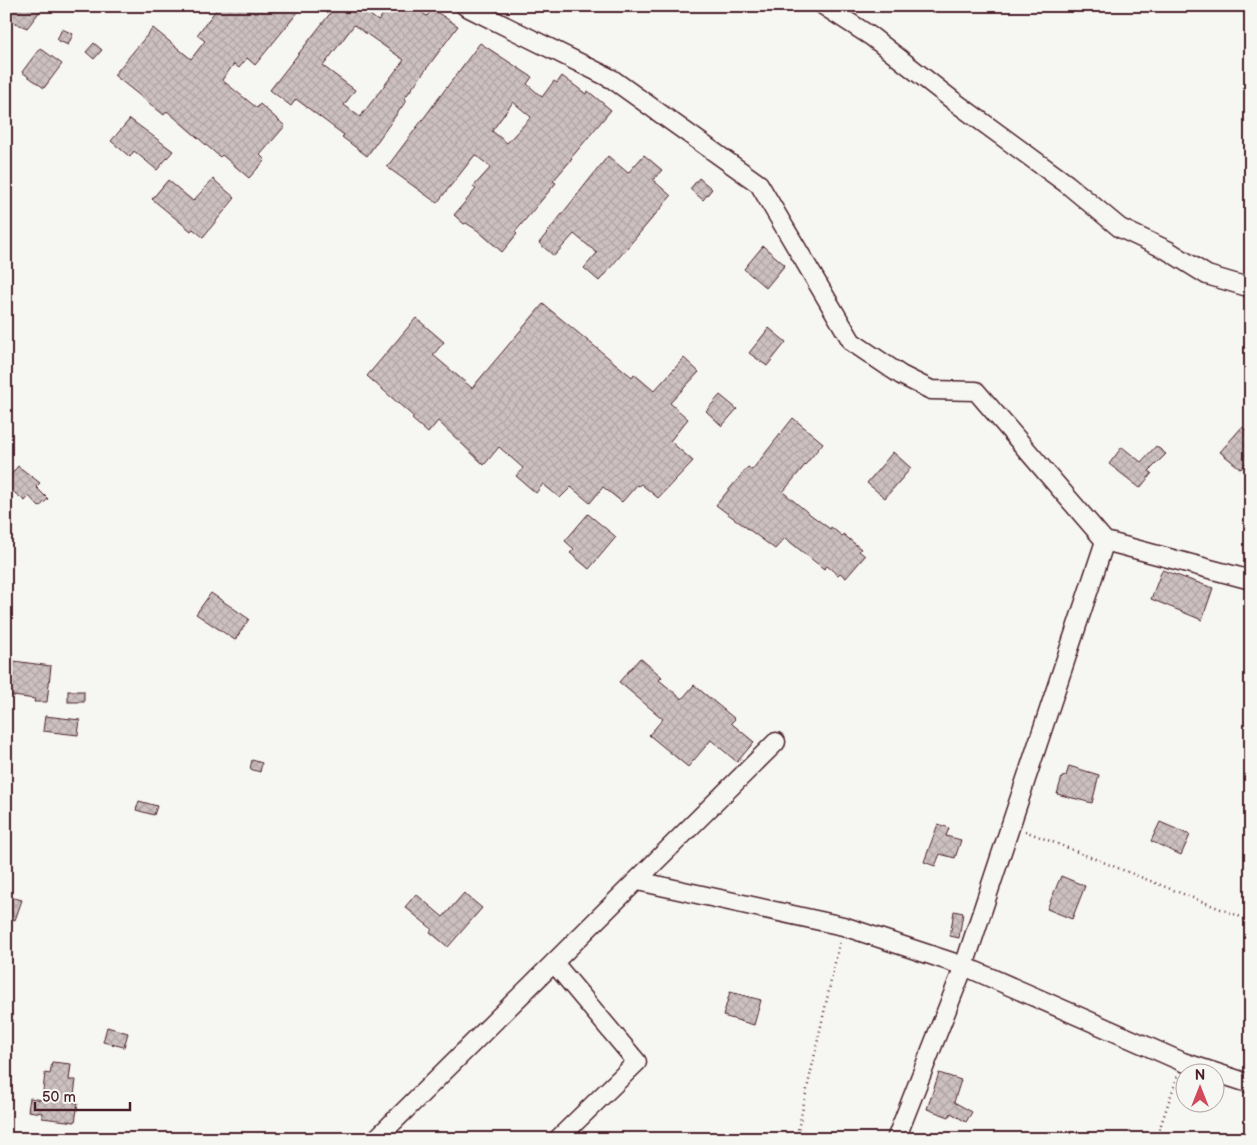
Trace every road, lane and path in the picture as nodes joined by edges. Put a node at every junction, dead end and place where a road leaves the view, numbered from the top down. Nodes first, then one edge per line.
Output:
1 (824, 6) edge
2 (468, 7) edge
3 (1251, 288) edge
4 (1105, 541) junction
5 (1251, 580) edge
6 (776, 742) dead end
7 (1011, 825) junction
8 (638, 881) junction
9 (1251, 921) edge
10 (843, 926) junction
11 (554, 963) junction
12 (964, 966) junction
13 (1183, 1062) edge
14 (1224, 1075) edge
15 (1251, 1084) edge
16 (1174, 1088) edge
17 (376, 1139) edge
18 (558, 1139) edge
19 (796, 1139) edge
20 (896, 1139) edge
21 (1156, 1139) edge

1 - 3 street
2 - 4 street
4 - 5 street
4 - 7 street
6 - 8 street
7 - 9 path
7 - 12 street
8 - 10 street
8 - 11 street
10 - 12 street
10 - 19 path
11 - 17 street
11 - 18 street
12 - 13 street
12 - 20 street
14 - 15 street
16 - 21 path

